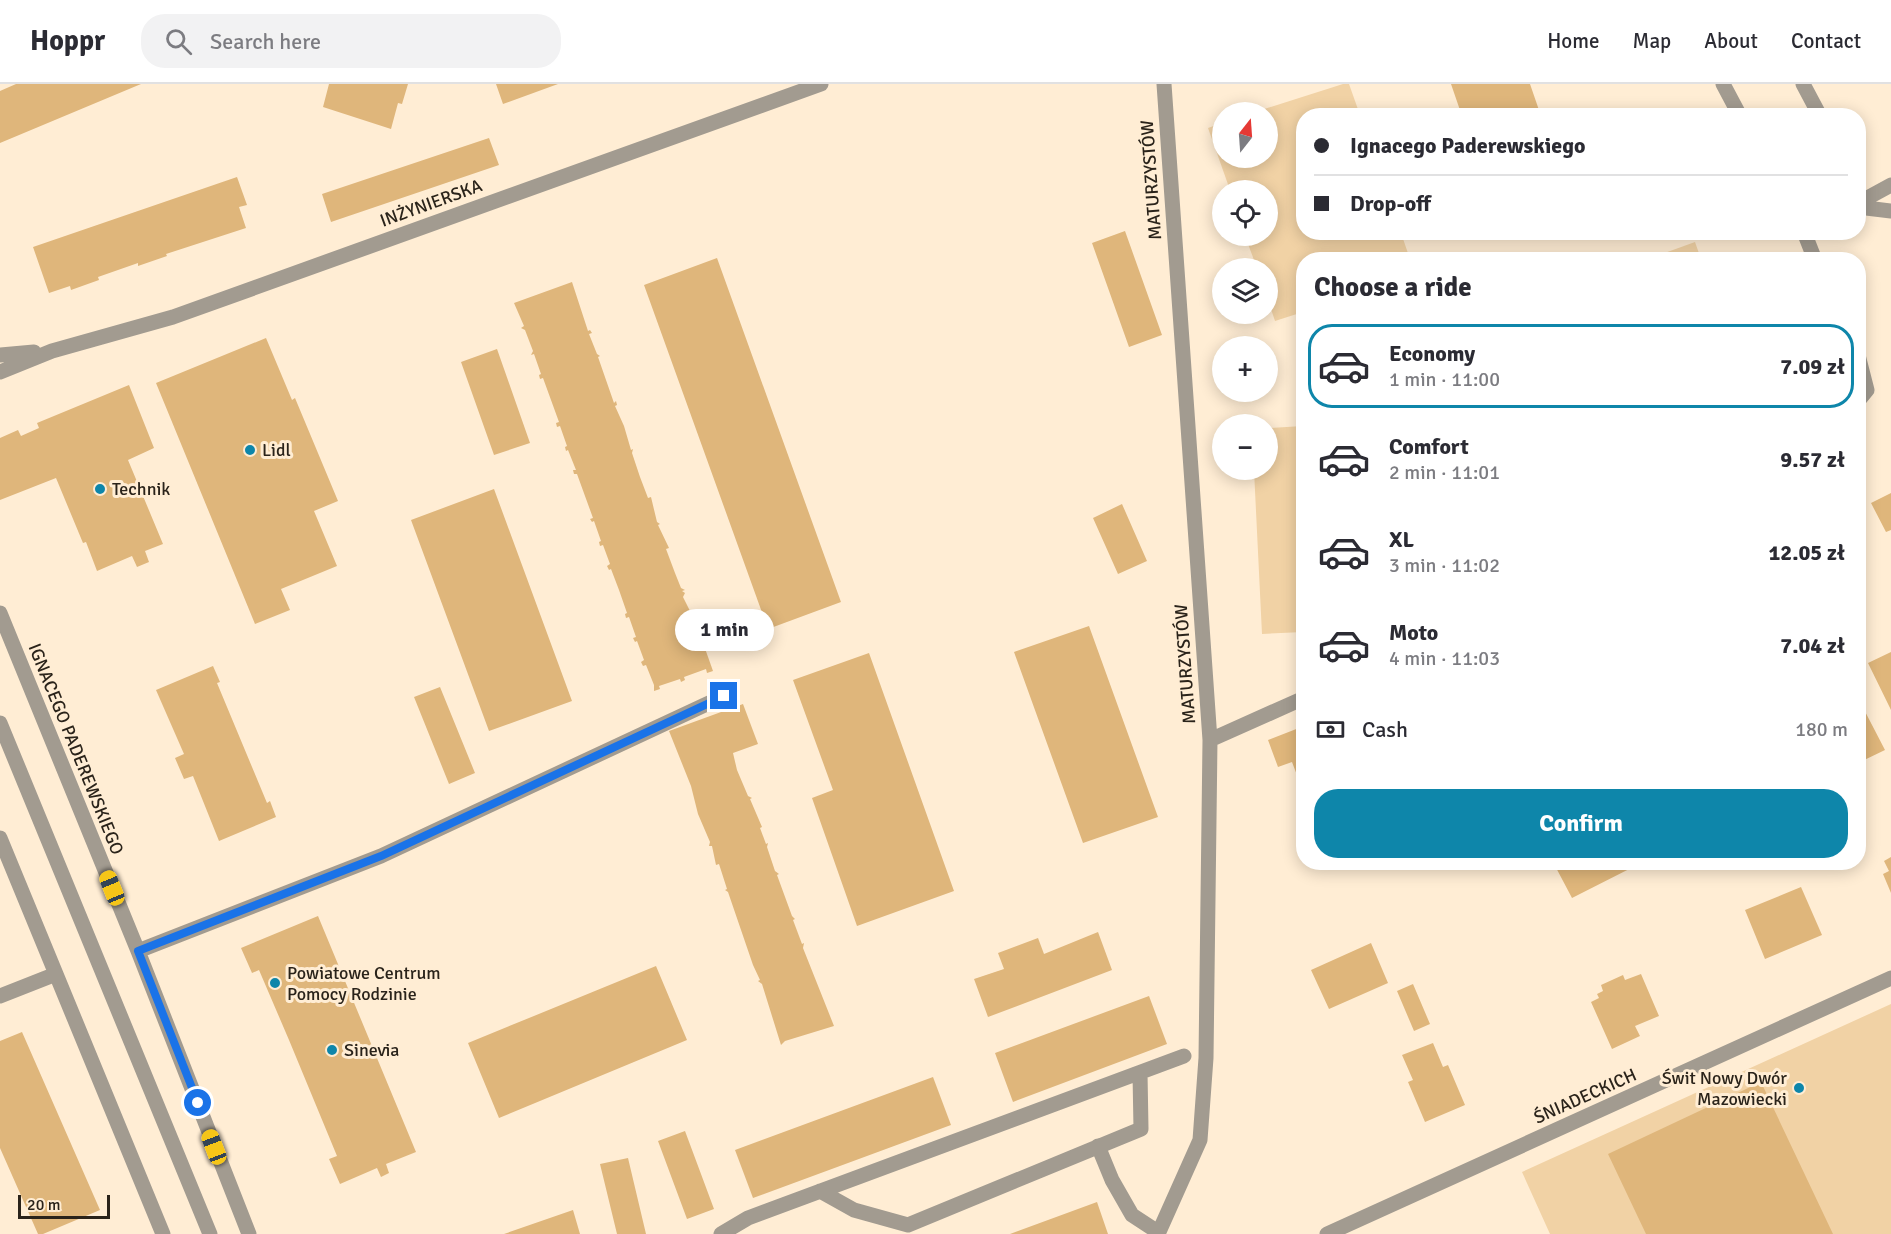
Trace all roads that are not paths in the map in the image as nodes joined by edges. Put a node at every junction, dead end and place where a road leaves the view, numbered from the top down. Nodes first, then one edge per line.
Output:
1 (821, 84) edge
2 (1164, 84) edge
3 (1723, 84) edge
4 (1803, 84) edge
5 (1736, 108) edge
6 (1816, 108) edge
7 (1891, 185) edge
8 (1866, 200) edge
9 (1866, 206) edge
10 (1891, 211) edge
11 (52, 351) junction
12 (0, 355) edge
13 (0, 372) edge
14 (0, 613) edge
15 (724, 696) dead end
16 (1296, 702) edge
17 (0, 723) edge
18 (1210, 740) junction
19 (0, 838) edge
20 (138, 951) junction
21 (56, 974) junction
22 (1891, 978) edge
23 (0, 996) edge
24 (1184, 1056) dead end
25 (1140, 1073) junction
26 (1098, 1146) junction
27 (820, 1191) junction
28 (1158, 1233) edge
29 (163, 1234) edge
30 (210, 1234) edge
31 (249, 1234) edge
32 (721, 1234) edge
33 (1327, 1234) edge

1 - 11 street, INŻYNIERSKA
2 - 18 street, MATURZYSTÓW
3 - 5 street
4 - 6 street
7 - 8 street
9 - 10 street
11 - 12 street, INŻYNIERSKA
11 - 13 street, INŻYNIERSKA
14 - 20 street, IGNACEGO PADEREWSKIEGO
15 - 20 street
16 - 18 street
17 - 30 street
18 - 28 street, MATURZYSTÓW
19 - 21 street
20 - 31 street, IGNACEGO PADEREWSKIEGO
21 - 23 street
21 - 29 street
22 - 33 street, ŚNIADECKICH
24 - 25 street
25 - 26 street
25 - 27 street
26 - 27 street
26 - 28 street
27 - 32 street

